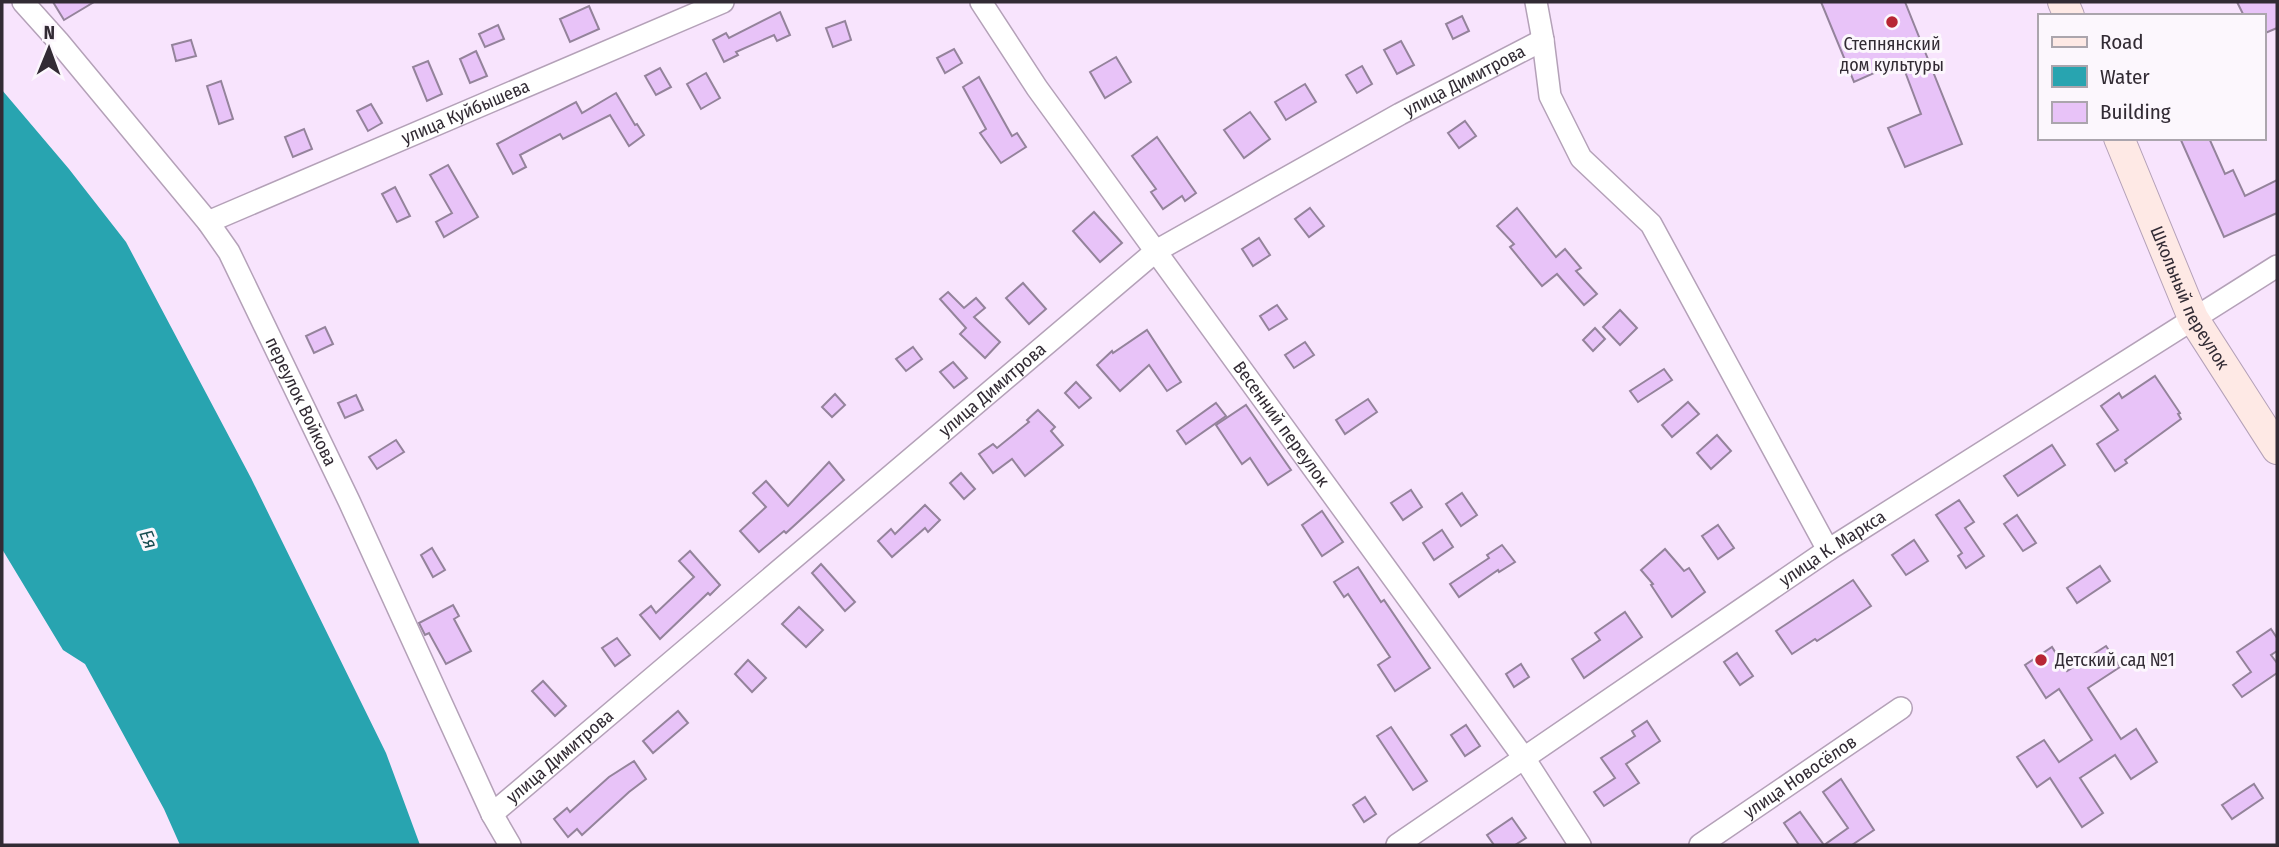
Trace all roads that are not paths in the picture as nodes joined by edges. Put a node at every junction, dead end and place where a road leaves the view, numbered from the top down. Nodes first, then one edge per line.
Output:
1 (23, 2) edge
2 (723, 2) edge
3 (981, 2) edge
4 (1535, 2) edge
5 (1543, 40) junction
6 (2120, 140) edge
7 (208, 222) junction
8 (1156, 251) junction
9 (2277, 266) edge
10 (2193, 318) junction
11 (2277, 449) edge
12 (1828, 550) junction
13 (1901, 708) dead end
14 (1524, 758) junction
15 (492, 814) junction
16 (510, 845) edge
17 (1397, 845) edge
18 (1580, 845) edge
19 (1700, 845) edge

1 - 7 street, переулок Войкова
2 - 7 street, улица Куйбышева
3 - 8 street, Весенний переулок
4 - 5 street, улица Димитрова
5 - 8 street, улица Димитрова
5 - 12 street, улица Димитрова
6 - 10 street, Школьный переулок
7 - 15 street, переулок Войкова
8 - 14 street, Весенний переулок
8 - 15 street, улица Димитрова
9 - 10 street, улица К. Маркса
10 - 11 street, Школьный переулок
10 - 12 street, улица К. Маркса
12 - 14 street, улица К. Маркса
13 - 19 street, улица Новосёлов
14 - 17 street, улица К. Маркса
14 - 18 street, Весенний переулок
15 - 16 street, переулок Войкова

